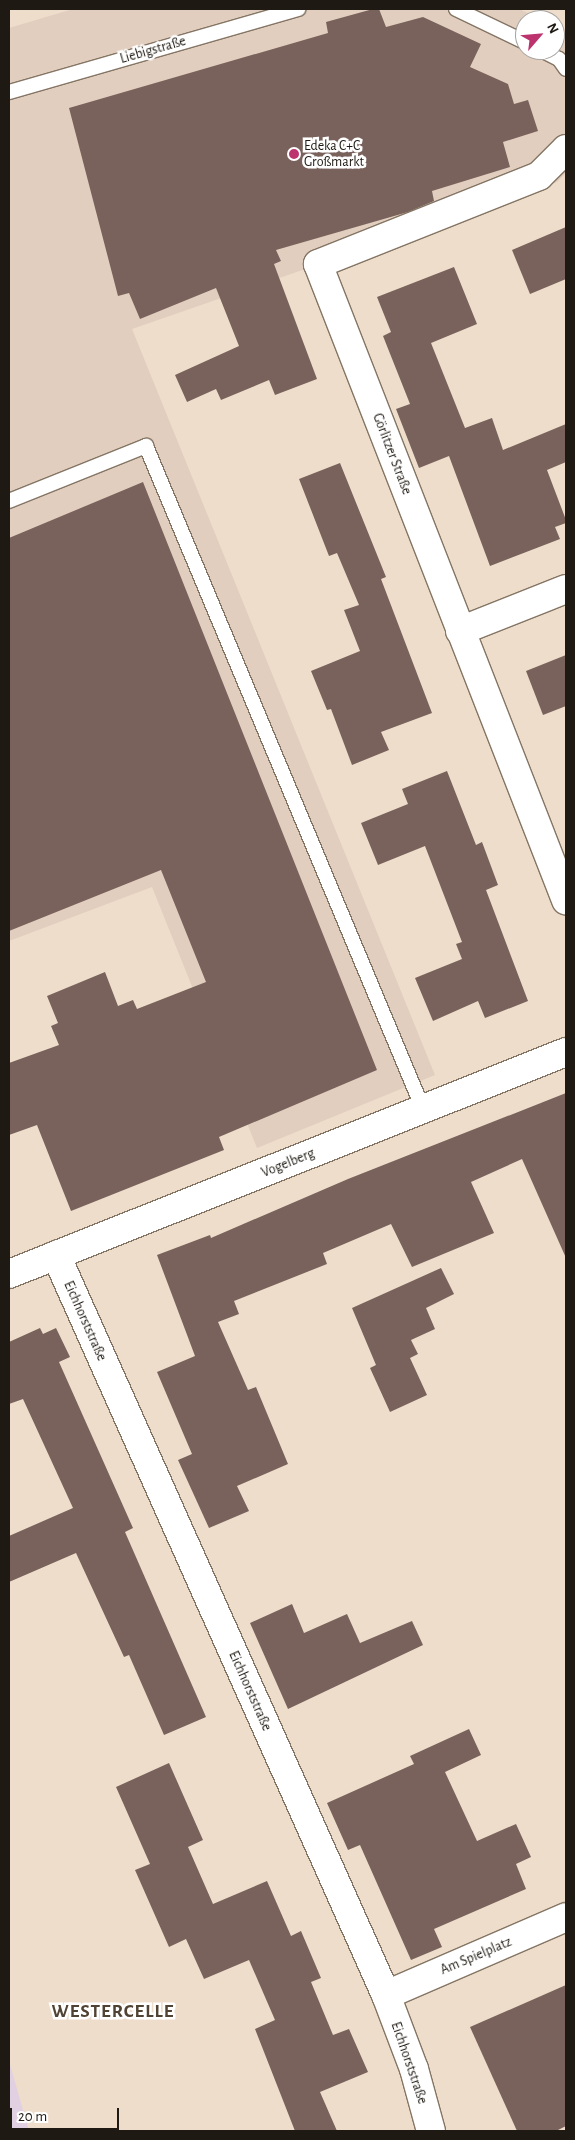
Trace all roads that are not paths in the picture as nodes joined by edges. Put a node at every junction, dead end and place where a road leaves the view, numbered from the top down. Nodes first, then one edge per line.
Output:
1 (298, 9) edge
2 (456, 9) edge
3 (515, 37) edge
4 (9, 92) edge
5 (566, 150) edge
6 (9, 501) edge
7 (566, 589) edge
8 (460, 631) junction
9 (566, 900) edge
10 (566, 1052) edge
11 (423, 1109) junction
12 (56, 1255) junction
13 (9, 1274) edge
14 (566, 1917) edge
15 (386, 1995) junction
16 (431, 2131) edge

1 - 4 lane, Liebigstraße
2 - 3 lane
5 - 8 street, Görlitzer Straße
6 - 11 lane
7 - 8 street
8 - 9 street, Görlitzer Straße
10 - 11 street, Vogelberg
11 - 12 street, Vogelberg
12 - 13 street, Vogelberg
12 - 15 street, Eichhorststraße
14 - 15 street, Am Spielplatz
15 - 16 street, Eichhorststraße

